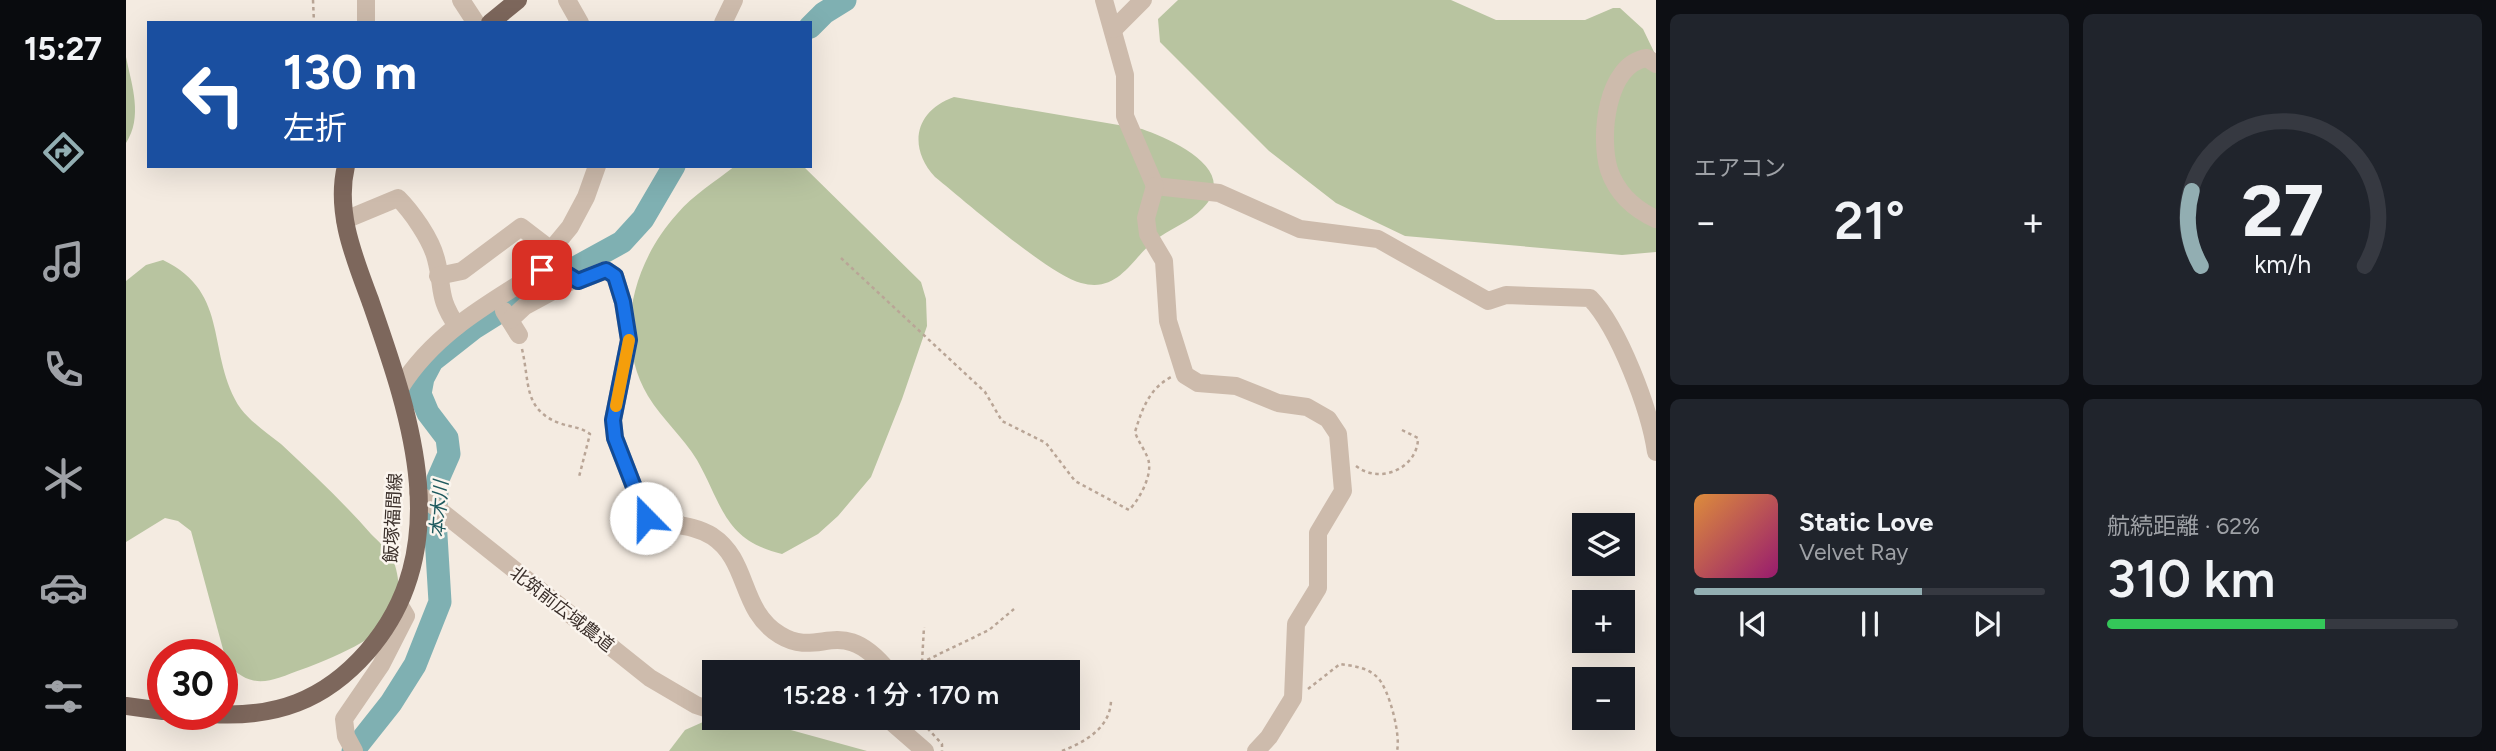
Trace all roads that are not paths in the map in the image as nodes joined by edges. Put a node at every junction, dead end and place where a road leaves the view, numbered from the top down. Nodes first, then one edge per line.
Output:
1 (366, 0) edge
2 (461, 0) edge
3 (518, 0) edge
4 (567, 0) edge
5 (734, 0) edge
6 (1104, 0) edge
7 (1143, 0) edge
8 (366, 21) edge
9 (475, 21) edge
10 (492, 21) edge
11 (579, 21) edge
12 (724, 21) edge
13 (1114, 29) junction
14 (1656, 64) edge
15 (346, 168) edge
16 (593, 169) edge
17 (1155, 186) junction
18 (345, 219) junction
19 (1656, 219) edge
20 (550, 256) junction
21 (438, 276) junction
22 (573, 280) junction
23 (495, 299) junction
24 (457, 326) junction
25 (400, 387) junction
26 (1656, 452) edge
27 (418, 493) junction
28 (400, 606) junction
29 (879, 660) edge
30 (126, 706) edge
31 (702, 707) edge
32 (147, 709) edge
33 (238, 715) edge
34 (901, 730) edge
35 (354, 751) edge
36 (925, 751) edge
37 (1256, 751) edge

1 - 8 street
2 - 9 street
3 - 10 main road
4 - 11 street
5 - 12 street
6 - 13 street
7 - 13 street
13 - 17 street
14 - 19 street
15 - 18 main road, 飯塚福間線
16 - 20 street
17 - 26 street
17 - 37 street
18 - 21 street
18 - 25 main road, 飯塚福間線
20 - 21 street
20 - 22 street
20 - 23 street
21 - 24 street
22 - 23 street
22 - 29 street
23 - 24 street
24 - 25 street
25 - 27 main road, 飯塚福間線
27 - 28 main road, 飯塚福間線
27 - 31 street, 北筑前広域農道
28 - 33 main road, 飯塚福間線
28 - 35 street
30 - 32 main road
34 - 36 street

